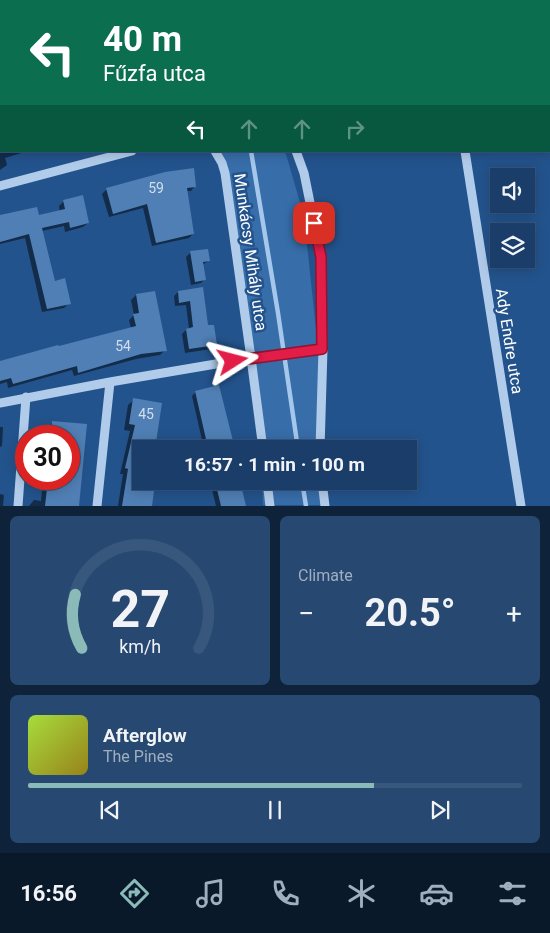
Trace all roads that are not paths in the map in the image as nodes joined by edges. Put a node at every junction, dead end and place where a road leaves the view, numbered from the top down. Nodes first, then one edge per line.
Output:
1 (128, 152) edge
2 (216, 152) edge
3 (296, 152) edge
4 (465, 152) edge
5 (0, 186) edge
6 (322, 349) junction
7 (252, 358) junction
8 (110, 382) junction
9 (26, 397) junction
10 (0, 403) edge
11 (262, 440) edge
12 (320, 440) edge
13 (268, 490) edge
14 (323, 490) edge
15 (18, 506) edge
16 (97, 506) edge
17 (270, 506) edge
18 (325, 506) edge
19 (521, 506) edge

1 - 5 street
2 - 7 street, Munkácsy Mihály utca
3 - 6 street
4 - 19 street, Ady Endre utca
6 - 7 street
6 - 12 street
7 - 8 street
7 - 11 street, Munkácsy Mihály utca
8 - 9 street
8 - 16 street
9 - 10 street
9 - 15 street
13 - 17 street
14 - 18 street

